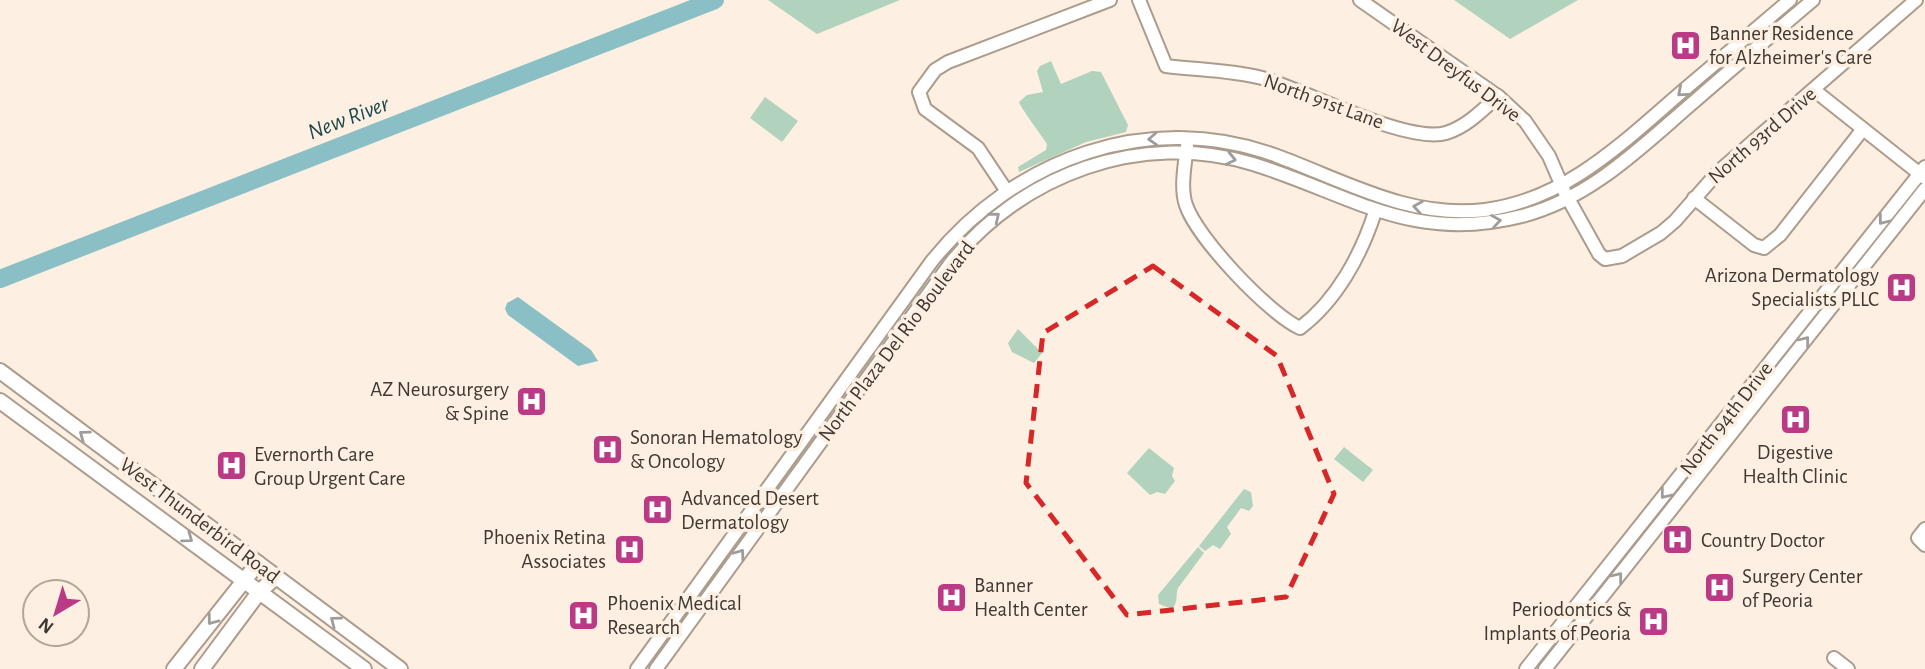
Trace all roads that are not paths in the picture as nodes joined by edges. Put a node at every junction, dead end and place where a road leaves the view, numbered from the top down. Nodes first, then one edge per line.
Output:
1 (1110, 0) edge
2 (1139, 0) edge
3 (1360, 0) edge
4 (1790, 0) edge
5 (1813, 0) edge
6 (1916, 0) edge
7 (1814, 90) junction
8 (1498, 96) junction
9 (1863, 129) junction
10 (1188, 138) junction
11 (1186, 152) junction
12 (1075, 155) junction
13 (1081, 168) junction
14 (1923, 173) edge
15 (1562, 185) junction
16 (1925, 189) edge
17 (1006, 190) junction
18 (1694, 198) junction
19 (1569, 199) junction
20 (1461, 210) junction
21 (1375, 212) junction
22 (966, 223) junction
23 (1461, 225) junction
24 (976, 233) junction
25 (1605, 259) joint
26 (867, 353) junction
27 (1777, 353) junction
28 (879, 362) junction
29 (1789, 362) junction
30 (0, 371) edge
31 (0, 401) edge
32 (816, 424) junction
33 (828, 432) junction
34 (759, 501) junction
35 (772, 510) junction
36 (258, 563) junction
37 (705, 575) junction
38 (276, 577) junction
39 (244, 579) junction
40 (718, 585) junction
41 (260, 591) junction
42 (1834, 658) dead end
43 (174, 669) edge
44 (202, 669) edge
45 (364, 669) edge
46 (400, 669) edge
47 (637, 669) edge
48 (656, 669) edge
49 (1526, 669) edge
50 (1545, 669) edge
51 (1848, 669) edge

1 - 17 street
2 - 8 street, North 91st Lane
3 - 8 street, West Dreyfus Drive
4 -> 15 street, North Plaza Del Rio Boulevard
5 - 19 street, North Plaza Del Rio Boulevard
6 - 7 street, North 93rd Drive
7 - 9 street
7 - 18 street, North 93rd Drive
8 - 15 street, West Dreyfus Drive
9 - 14 street
9 - 18 street
10 - 11 street
10 -> 12 street, North Plaza Del Rio Boulevard
20 -> 10 street, North Plaza Del Rio Boulevard
11 - 13 street, North Plaza Del Rio Boulevard
11 -> 21 street, North Plaza Del Rio Boulevard
11 - 21 street
12 - 13 street
12 - 17 street, North Plaza Del Rio Boulevard
24 -> 13 street, North Plaza Del Rio Boulevard
14 -> 27 street, North 94th Drive
15 - 19 street, West Dreyfus Drive
15 - 20 street, North Plaza Del Rio Boulevard
29 -> 16 street, North 94th Drive
17 - 22 street, North Plaza Del Rio Boulevard
18 - 25 street, North 93rd Drive
23 -> 19 street, North Plaza Del Rio Boulevard
19 - 25 street, West Dreyfus Drive
20 - 23 street
21 - 23 street, North Plaza Del Rio Boulevard
22 - 24 street
22 - 26 street, North Plaza Del Rio Boulevard
24 - 28 street, North Plaza Del Rio Boulevard
26 - 28 street
26 - 32 street, North Plaza Del Rio Boulevard
27 - 29 street
27 -> 49 street, North 94th Drive
28 - 33 street, North Plaza Del Rio Boulevard
50 -> 29 street, North 94th Drive
36 -> 30 main road, West Thunderbird Road
31 -> 39 main road, West Thunderbird Road
32 - 33 street
32 - 34 street, North Plaza Del Rio Boulevard
33 - 35 street, North Plaza Del Rio Boulevard
34 - 35 street
34 - 37 street, North Plaza Del Rio Boulevard
40 -> 35 street, North Plaza Del Rio Boulevard
36 - 38 main road, West Thunderbird Road
36 - 39 main road
37 - 40 street
37 - 47 street, North Plaza Del Rio Boulevard
38 - 41 main road
46 -> 38 main road, West Thunderbird Road
39 - 41 main road, West Thunderbird Road
39 -> 43 main road
40 - 48 street, North Plaza Del Rio Boulevard
41 - 44 main road
41 - 45 main road, West Thunderbird Road
42 - 51 street

